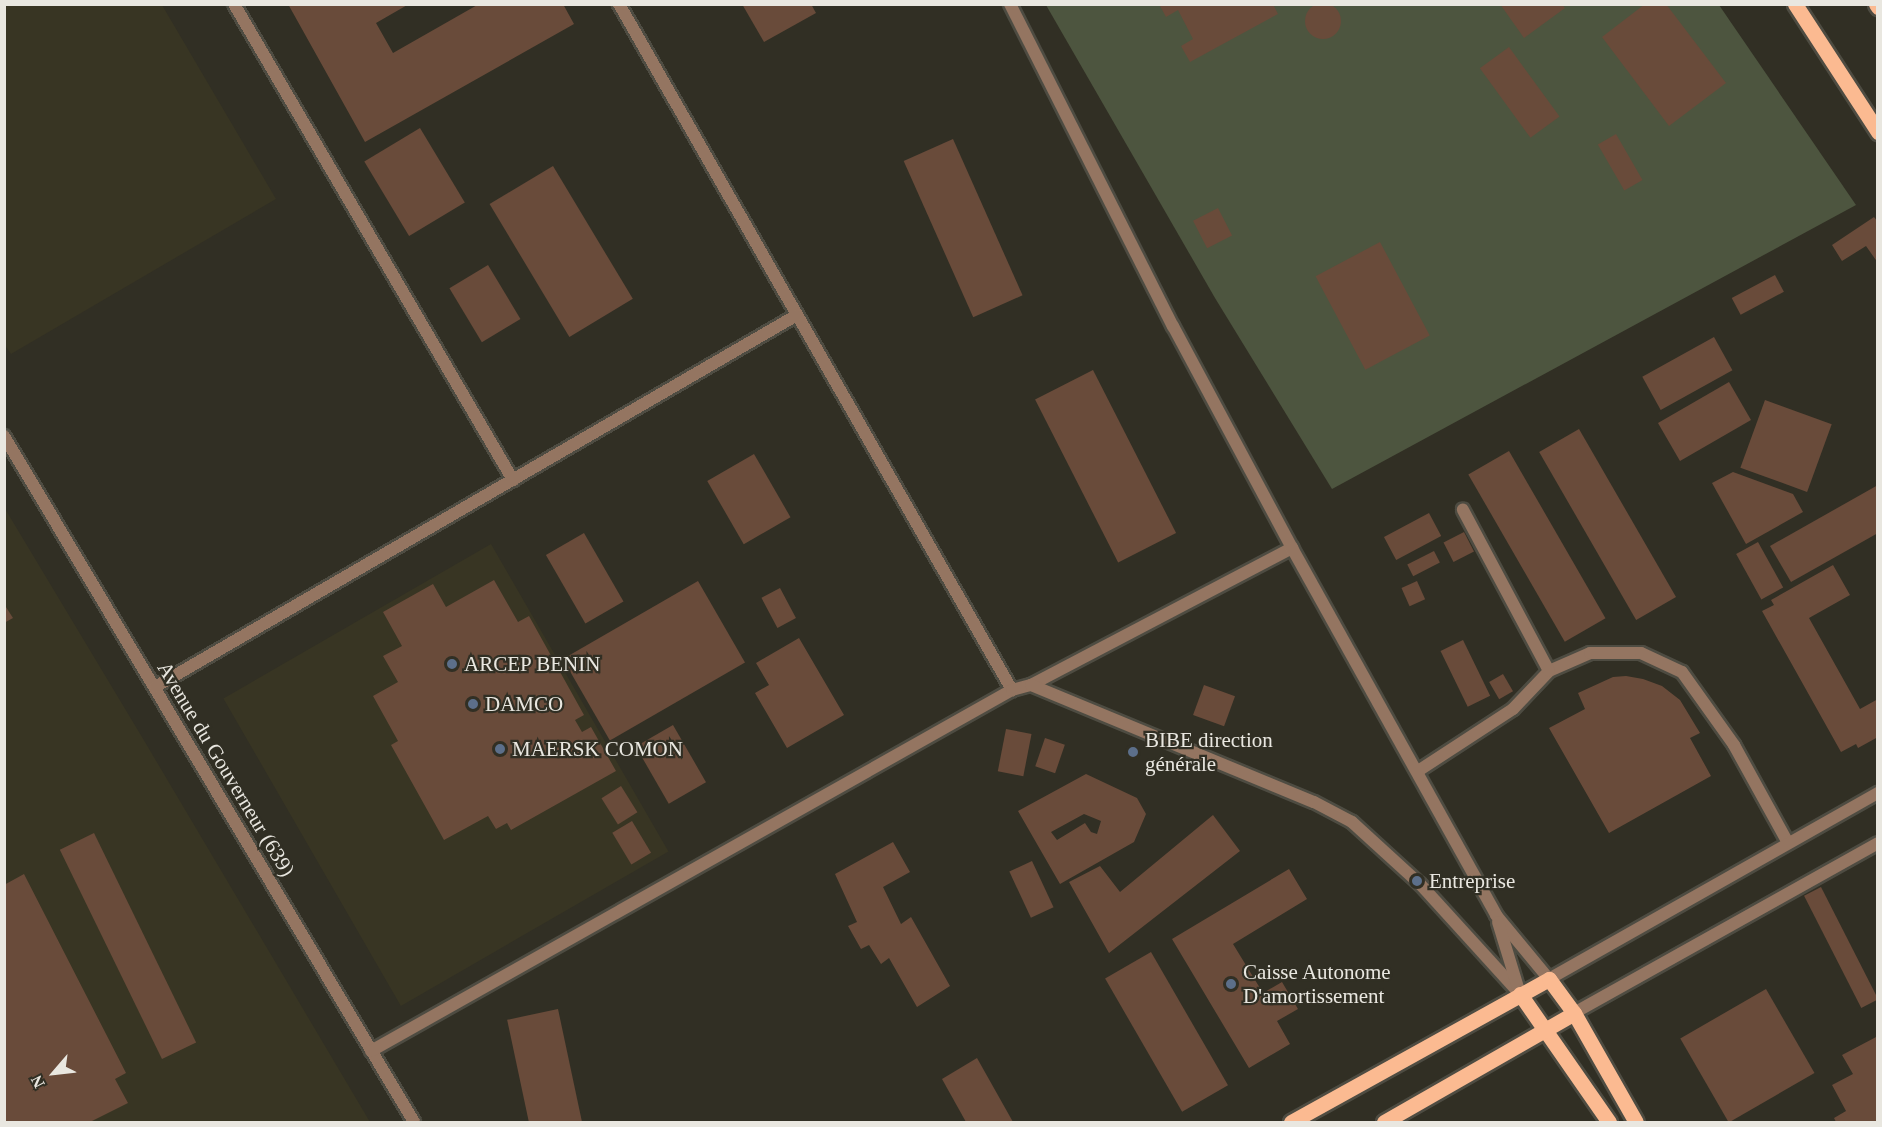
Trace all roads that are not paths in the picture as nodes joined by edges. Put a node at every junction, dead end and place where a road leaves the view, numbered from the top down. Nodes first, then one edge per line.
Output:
1 (234, 4) edge
2 (619, 4) edge
3 (1010, 4) edge
4 (1796, 4) edge
5 (1878, 132) edge
6 (797, 315) junction
7 (4, 436) edge
8 (513, 480) junction
9 (1463, 510) dead end
10 (1292, 548) junction
11 (1550, 670) junction
12 (1031, 685) junction
13 (155, 687) junction
14 (1012, 690) junction
15 (1418, 771) junction
16 (1878, 793) edge
17 (1788, 843) junction
18 (1878, 843) edge
19 (1496, 915) junction
20 (1549, 978) junction
21 (1520, 993) junction
22 (1574, 1014) junction
23 (1547, 1030) junction
24 (371, 1051) junction
25 (414, 1122) edge
26 (1291, 1122) edge
27 (1384, 1122) edge
28 (1609, 1122) edge
29 (1636, 1122) edge

1 - 8 street
2 - 6 street
3 - 10 street
4 - 5 main road
6 - 8 street
6 - 14 street
7 - 13 street, Avenue du Gouverneur (639)
8 - 13 street
9 - 11 street
10 - 12 street
10 - 15 street
11 - 15 street
11 - 17 street
12 - 14 street
12 - 21 street
13 - 24 street, Avenue du Gouverneur (639)
14 - 24 street
15 - 19 street
16 - 17 street
17 - 20 street
18 - 22 street
19 - 20 street
19 - 21 street
20 - 21 main road
20 - 22 main road
21 - 23 main road
21 - 26 main road
22 - 23 main road
22 - 29 main road
23 - 27 main road
23 - 28 main road
24 - 25 street, Avenue du Gouverneur (639)

